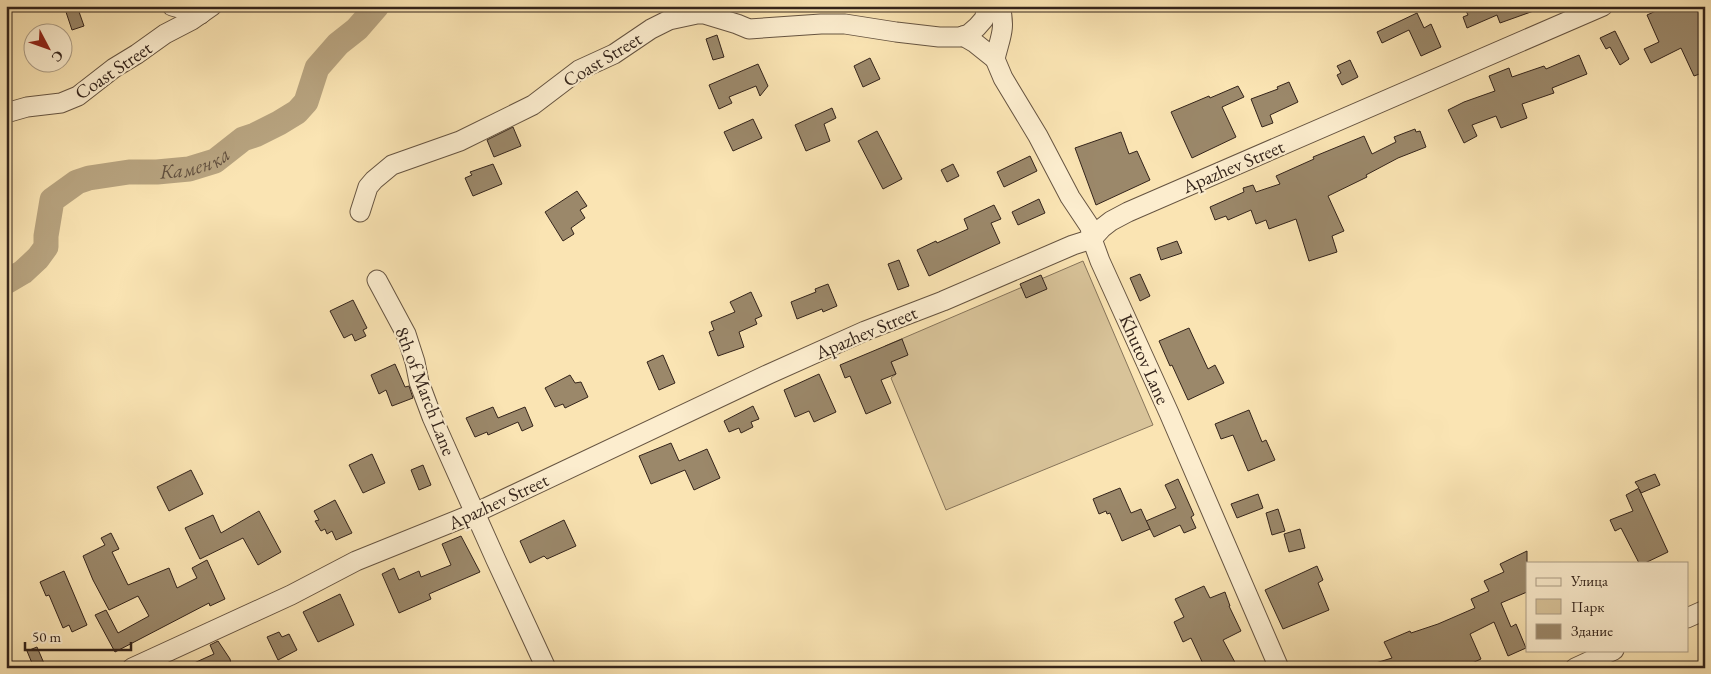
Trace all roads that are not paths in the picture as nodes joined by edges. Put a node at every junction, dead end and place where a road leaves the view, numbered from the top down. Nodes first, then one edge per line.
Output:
1 (170, 6) edge
2 (988, 6) edge
3 (1000, 6) edge
4 (1603, 6) edge
5 (206, 10) edge
6 (166, 34) junction
7 (963, 36) junction
8 (995, 59) junction
9 (6, 113) edge
10 (360, 212) dead end
11 (1092, 239) junction
12 (377, 280) dead end
13 (475, 513) junction
14 (1705, 610) edge
15 (1688, 618) edge
16 (1610, 652) edge
17 (132, 668) edge
18 (546, 668) edge
19 (1279, 668) edge
20 (1575, 668) edge

1 - 5 street
1 - 6 street
2 - 7 street
3 - 8 street
4 - 11 street, Apazhev Street
5 - 6 street, Coast Street
6 - 9 street, Coast Street
7 - 8 street
7 - 10 street, Coast Street
8 - 11 street, Khutov Lane
11 - 13 street, Apazhev Street
11 - 19 street, Khutov Lane
12 - 13 street, 8th of March Lane
13 - 17 street, Apazhev Street
13 - 18 street, 8th of March Lane
14 - 15 street
16 - 20 street

